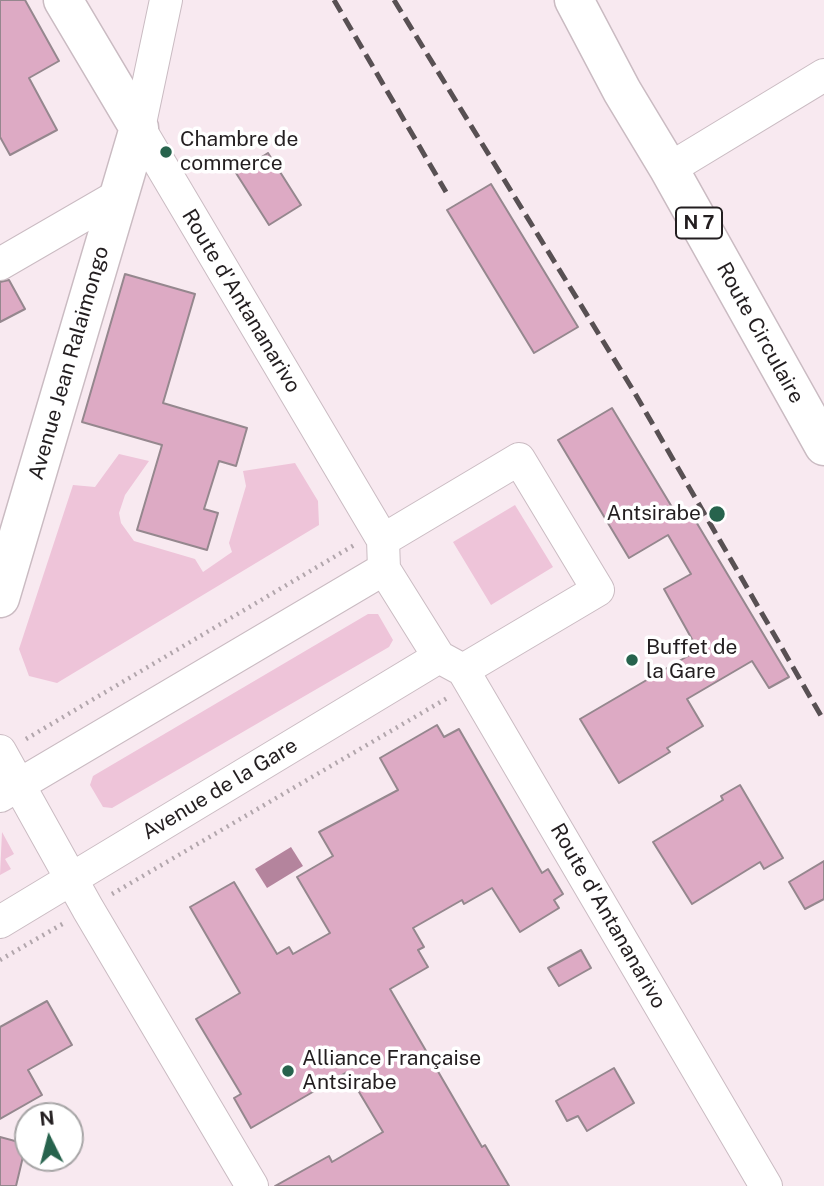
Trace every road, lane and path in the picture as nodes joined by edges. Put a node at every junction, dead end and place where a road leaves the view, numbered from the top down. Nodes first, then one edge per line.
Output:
1 (63, 0) edge
2 (166, 0) edge
3 (574, 0) edge
4 (819, 88) edge
5 (139, 128) junction
6 (668, 169) junction
7 (119, 195) junction
8 (0, 264) edge
9 (821, 436) edge
10 (382, 547) junction
11 (0, 598) edge
12 (458, 670) junction
13 (1, 753) edge
14 (10, 790) edge
15 (71, 879) junction
16 (88, 909) junction
17 (0, 922) edge
18 (0, 960) edge
19 (252, 1186) edge
20 (766, 1186) edge

1 - 5 main road, Route d'Antananarivo
2 - 5 street
3 - 6 main road, Route Circulaire / N 7
4 - 6 street
5 - 7 main road, Avenue Jean Ralaimongo
5 - 10 street, Route d'Antananarivo
6 - 9 main road, Route Circulaire / N 7
7 - 8 street
7 - 11 main road, Avenue Jean Ralaimongo
10 - 12 street, Route d'Antananarivo
10 - 12 street, Avenue de la Gare
10 - 13 path
10 - 14 street
12 - 15 street, Avenue de la Gare
12 - 16 path
12 - 20 street, Route d'Antananarivo
13 - 14 street
14 - 15 street
15 - 16 street
15 - 17 street, Avenue de la Gare
16 - 18 path
16 - 19 street

